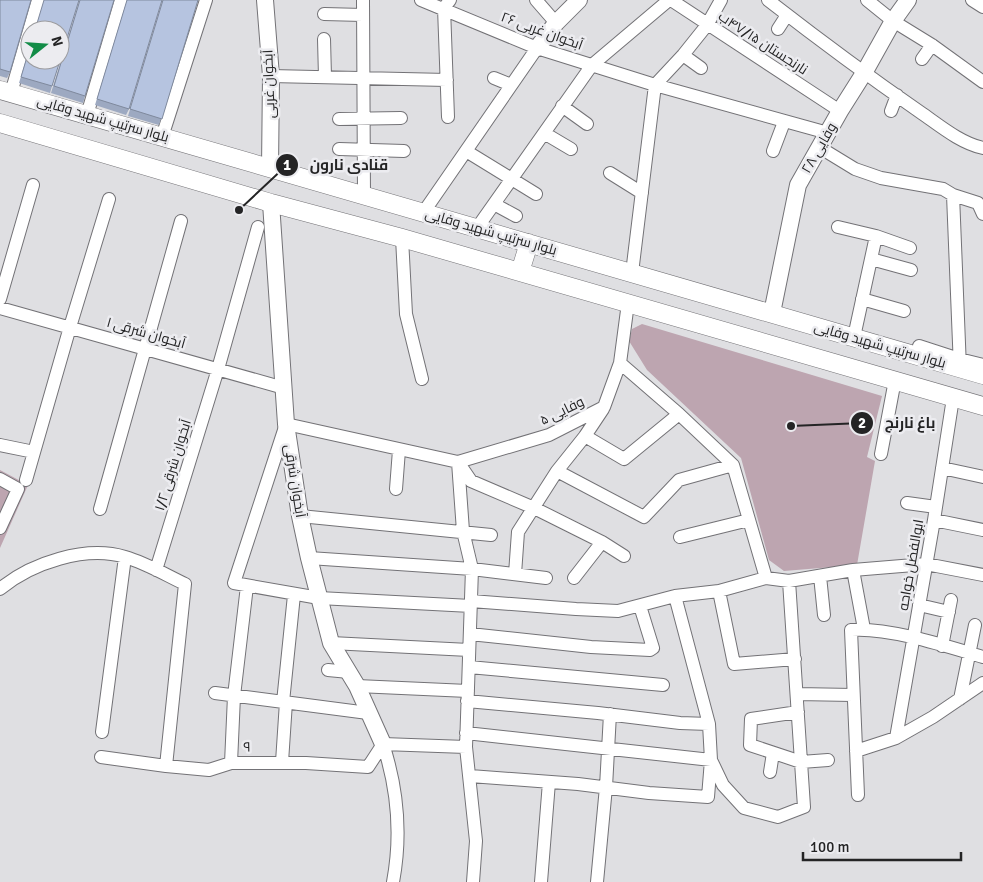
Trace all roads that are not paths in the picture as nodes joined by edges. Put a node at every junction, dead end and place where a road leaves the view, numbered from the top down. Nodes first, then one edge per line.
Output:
1 (38, 0) edge
2 (120, 0) edge
3 (206, 0) edge
4 (265, 0) edge
5 (363, 0) edge
6 (421, 0) edge
7 (536, 0) edge
8 (579, 0) edge
9 (670, 0) edge
10 (721, 0) edge
11 (768, 0) edge
12 (867, 0) edge
13 (908, 0) edge
14 (972, 0) edge
15 (447, 4) edge
16 (983, 7) edge
17 (324, 14) dead end
18 (363, 15) junction
19 (787, 15) junction
20 (893, 22) junction
21 (556, 23) junction
22 (708, 25) junction
23 (778, 29) dead end
24 (324, 39) dead end
25 (932, 45) junction
26 (537, 48) junction
27 (683, 55) junction
28 (922, 59) dead end
29 (592, 65) junction
30 (702, 68) dead end
31 (864, 73) junction
32 (271, 76) junction
33 (325, 77) junction
34 (364, 78) junction
35 (494, 78) dead end
36 (447, 80) junction
37 (983, 82) edge
38 (654, 84) junction
39 (511, 85) junction
40 (6, 91) edge
41 (897, 96) junction
42 (562, 106) junction
43 (840, 111) junction
44 (891, 111) dead end
45 (87, 115) junction
46 (448, 117) dead end
47 (401, 118) dead end
48 (339, 119) dead end
49 (364, 119) junction
50 (784, 122) junction
51 (0, 123) edge
52 (587, 124) dead end
53 (544, 133) junction
54 (162, 137) junction
55 (823, 140) junction
56 (983, 148) edge
57 (338, 149) dead end
58 (364, 149) junction
59 (571, 149) dead end
60 (404, 151) dead end
61 (466, 151) junction
62 (773, 151) dead end
63 (270, 168) junction
64 (610, 173) dead end
65 (512, 179) junction
66 (33, 186) dead end
67 (642, 193) junction
68 (536, 194) dead end
69 (364, 195) junction
70 (953, 195) junction
71 (109, 199) dead end
72 (271, 203) junction
73 (494, 204) junction
74 (424, 213) junction
75 (983, 214) edge
76 (516, 216) dead end
77 (181, 221) dead end
78 (258, 227) dead end
79 (838, 227) dead end
80 (477, 228) junction
81 (876, 236) junction
82 (402, 238) junction
83 (529, 243) junction
84 (910, 248) dead end
85 (871, 259) junction
86 (911, 270) dead end
87 (520, 272) junction
88 (632, 273) junction
89 (862, 298) junction
90 (0, 299) edge
91 (628, 303) junction
92 (0, 308) edge
93 (904, 311) dead end
94 (772, 313) junction
95 (70, 327) junction
96 (854, 337) junction
97 (919, 346) dead end
98 (145, 348) junction
99 (620, 363) junction
100 (960, 364) junction
101 (983, 365) edge
102 (218, 369) junction
103 (983, 375) edge
104 (422, 379) dead end
105 (895, 380) junction
106 (284, 388) junction
107 (953, 398) junction
108 (983, 406) edge
109 (604, 407) junction
110 (679, 414) junction
111 (286, 424) junction
112 (585, 436) junction
113 (0, 445) edge
114 (399, 450) junction
115 (34, 452) junction
116 (881, 454) dead end
117 (458, 462) junction
118 (733, 466) junction
119 (942, 468) junction
120 (557, 471) junction
121 (983, 477) edge
122 (0, 479) edge
123 (26, 480) dead end
124 (396, 489) dead end
125 (907, 503) dead end
126 (936, 507) junction
127 (534, 508) junction
128 (100, 509) dead end
129 (300, 516) junction
130 (749, 520) junction
131 (934, 520) junction
132 (0, 528) edge
133 (983, 530) edge
134 (463, 532) junction
135 (491, 535) dead end
136 (680, 537) dead end
137 (602, 542) junction
138 (624, 556) dead end
139 (125, 557) junction
140 (309, 558) junction
141 (926, 564) junction
142 (472, 569) junction
143 (156, 570) junction
144 (853, 570) junction
145 (515, 574) junction
146 (983, 575) edge
147 (820, 576) junction
148 (546, 578) dead end
149 (574, 578) dead end
150 (766, 578) junction
151 (789, 581) junction
152 (248, 586) junction
153 (0, 589) edge
154 (719, 591) junction
155 (294, 595) junction
156 (675, 596) junction
157 (319, 598) junction
158 (471, 603) junction
159 (919, 605) junction
160 (640, 606) junction
161 (824, 615) dead end
162 (975, 625) dead end
163 (864, 629) junction
164 (470, 634) junction
165 (914, 638) junction
166 (331, 643) junction
167 (942, 646) junction
168 (469, 650) junction
169 (969, 653) junction
170 (983, 657) edge
171 (795, 659) junction
172 (468, 667) junction
173 (328, 670) dead end
174 (353, 679) junction
175 (983, 683) edge
176 (663, 685) dead end
177 (215, 693) dead end
178 (797, 694) junction
179 (853, 695) junction
180 (234, 696) junction
181 (467, 696) junction
182 (960, 699) junction
183 (284, 702) junction
184 (798, 712) junction
185 (368, 713) junction
186 (610, 714) junction
187 (709, 724) junction
188 (102, 732) dead end
189 (466, 733) junction
190 (896, 738) junction
191 (383, 744) junction
192 (466, 746) junction
193 (608, 749) junction
194 (856, 751) junction
195 (774, 753) junction
196 (101, 757) dead end
197 (712, 760) junction
198 (828, 760) dead end
199 (282, 762) junction
200 (801, 762) junction
201 (231, 763) junction
202 (166, 766) junction
203 (770, 772) dead end
204 (470, 776) junction
205 (549, 782) junction
206 (606, 787) junction
207 (858, 795) dead end
208 (393, 882) edge
209 (473, 882) edge
210 (541, 882) edge
211 (597, 882) edge

1 - 40 street
2 - 45 street
3 - 54 street
4 - 32 street, آبخوان غربی
5 - 18 street
6 - 15 street, آبخوان غربی ۲۶
7 - 21 street
8 - 21 street
9 - 22 street, نارنجستان ۴۷/۱۵ب
9 - 29 street
10 - 22 street
11 - 19 street
12 - 20 street
13 - 20 street, وفایی ۲۸
14 - 16 street
15 - 26 street, آبخوان غربی ۲۶
15 - 36 street
17 - 18 street
18 - 34 street
19 - 23 street
19 - 31 street
20 - 25 street
20 - 31 street, وفایی ۲۸
21 - 26 street
22 - 27 street
22 - 43 street, نارنجستان ۴۷/۱۵ب
24 - 33 street
25 - 28 street
25 - 37 street
26 - 29 street, آبخوان غربی ۲۶
26 - 39 street
27 - 30 street
27 - 38 street
29 - 38 street, آبخوان غربی ۲۶
29 - 42 street
31 - 41 street
31 - 43 street, وفایی ۲۸
32 - 33 street
32 - 63 street, آبخوان غربی
33 - 34 street
34 - 36 street
34 - 49 street
35 - 39 street
36 - 46 street
38 - 50 street, آبخوان غربی ۲۶
38 - 67 street
39 - 61 street
40 - 45 main road, بلوار سرتیپ شهید وفایی
41 - 44 street
41 - 56 street
42 - 52 street
42 - 53 street
43 - 55 street, وفایی ۲۸
45 - 54 main road, بلوار سرتیپ شهید وفایی
47 - 49 street
48 - 49 street
49 - 58 street
50 - 55 street, آبخوان غربی ۲۶
50 - 62 street
51 - 72 main road
53 - 59 street
53 - 65 street
54 - 63 main road, بلوار سرتیپ شهید وفایی
55 - 70 street, آبخوان غربی ۲۶
55 - 94 street, وفایی ۲۸
57 - 58 street
58 - 60 street
58 - 69 street
61 - 65 street
61 - 74 street
63 - 69 main road, بلوار سرتیپ شهید وفایی
64 - 67 street
65 - 68 street
65 - 73 street
66 - 90 street
67 - 88 street
69 - 74 main road, بلوار سرتیپ شهید وفایی
70 - 75 street, آبخوان غربی ۲۶
70 - 100 street
71 - 95 street
72 - 82 main road
72 - 106 street, آبخوان شرقی
73 - 76 street
73 - 80 street
74 - 80 main road, بلوار سرتیپ شهید وفایی
77 - 98 street
78 - 102 street, آبخوان شرقی ۱/۲
79 - 81 street
80 - 83 main road, بلوار سرتیپ شهید وفایی
81 - 84 street
81 - 85 street
82 - 87 main road
82 - 104 street
83 - 87 main road
83 - 88 main road, بلوار سرتیپ شهید وفایی
85 - 86 street
85 - 89 street
87 - 91 main road
88 - 94 main road, بلوار سرتیپ شهید وفایی
89 - 93 street
89 - 96 street
91 - 99 street, وفایی ۵
91 - 105 main road
92 - 95 street, آبخوان شرقی ۱
94 - 96 main road, بلوار سرتیپ شهید وفایی
95 - 98 street, آبخوان شرقی ۱
95 - 115 street
96 - 100 main road, بلوار سرتیپ شهید وفایی
97 - 100 street
98 - 102 street, آبخوان شرقی ۱
98 - 128 street
99 - 109 street, وفایی ۵
99 - 110 street
100 - 101 street
100 - 103 main road, بلوار سرتیپ شهید وفایی
102 - 106 street, آبخوان شرقی ۱
102 - 143 street, آبخوان شرقی ۱/۲
105 - 107 main road
105 - 116 street
106 - 111 street, آبخوان شرقی
107 - 108 main road
107 - 119 street, ابوالفضل خواجه
109 - 112 street
109 - 117 street, وفایی ۵
110 - 112 street
110 - 118 street
111 - 114 street
111 - 129 street, آبخوان شرقی
111 - 152 street
112 - 120 street
113 - 115 street
114 - 117 street
114 - 124 street
115 - 123 street
117 - 127 street
117 - 134 street
118 - 120 street
118 - 130 street
119 - 121 street
119 - 126 street, ابوالفضل خواجه
120 - 127 street
122 - 132 street
125 - 126 street
126 - 131 street, ابوالفضل خواجه
127 - 137 street
127 - 145 street
129 - 134 street
129 - 140 street, آبخوان شرقی
130 - 136 street
130 - 150 street
131 - 133 street
131 - 141 street, ابوالفضل خواجه
134 - 135 street
134 - 142 street
137 - 138 street
137 - 149 street
139 - 143 street
139 - 153 street
139 - 188 street
140 - 142 street
140 - 157 street, آبخوان شرقی
141 - 144 street
141 - 146 street
141 - 159 street, ابوالفضل خواجه
142 - 145 street
142 - 158 street
143 - 202 street
144 - 147 street
144 - 163 street
145 - 148 street
147 - 151 street
147 - 161 street
150 - 151 street
150 - 154 street
151 - 171 street
152 - 155 street
152 - 180 street
154 - 156 street
154 - 171 street
155 - 157 street
155 - 183 street
156 - 160 street
156 - 187 street
157 - 158 street
157 - 166 street, آبخوان شرقی
158 - 160 street
158 - 164 street
159 - 165 street, ابوالفضل خواجه
159 - 167 street
160 - 164 street
162 - 169 street
163 - 165 street
163 - 179 street
164 - 168 street
165 - 167 street
165 - 190 street, ابوالفضل خواجه
166 - 168 street
166 - 174 street, آبخوان شرقی
167 - 169 street
168 - 172 street
169 - 170 street
169 - 182 street
171 - 178 street
172 - 176 street
172 - 181 street
173 - 174 street
174 - 181 street
174 - 185 street, آبخوان شرقی
175 - 182 street
177 - 180 street
178 - 179 street
178 - 184 street
179 - 194 street
180 - 183 street
180 - 201 street
181 - 186 street
181 - 189 street
182 - 190 street
183 - 185 street
183 - 199 street
184 - 195 street
184 - 200 street
185 - 191 street, آبخوان شرقی
186 - 187 street
186 - 193 street
187 - 197 street
189 - 192 street
189 - 193 street
190 - 194 street
191 - 192 street
191 - 199 street, ۹
191 - 208 street
192 - 204 street
193 - 197 street
193 - 206 street
194 - 207 street
195 - 200 street
195 - 203 street
196 - 202 street, ۹
197 - 200 street
197 - 206 street
198 - 200 street
199 - 201 street, ۹
201 - 202 street, ۹
204 - 205 street
204 - 209 street
205 - 206 street
205 - 210 street
206 - 211 street

